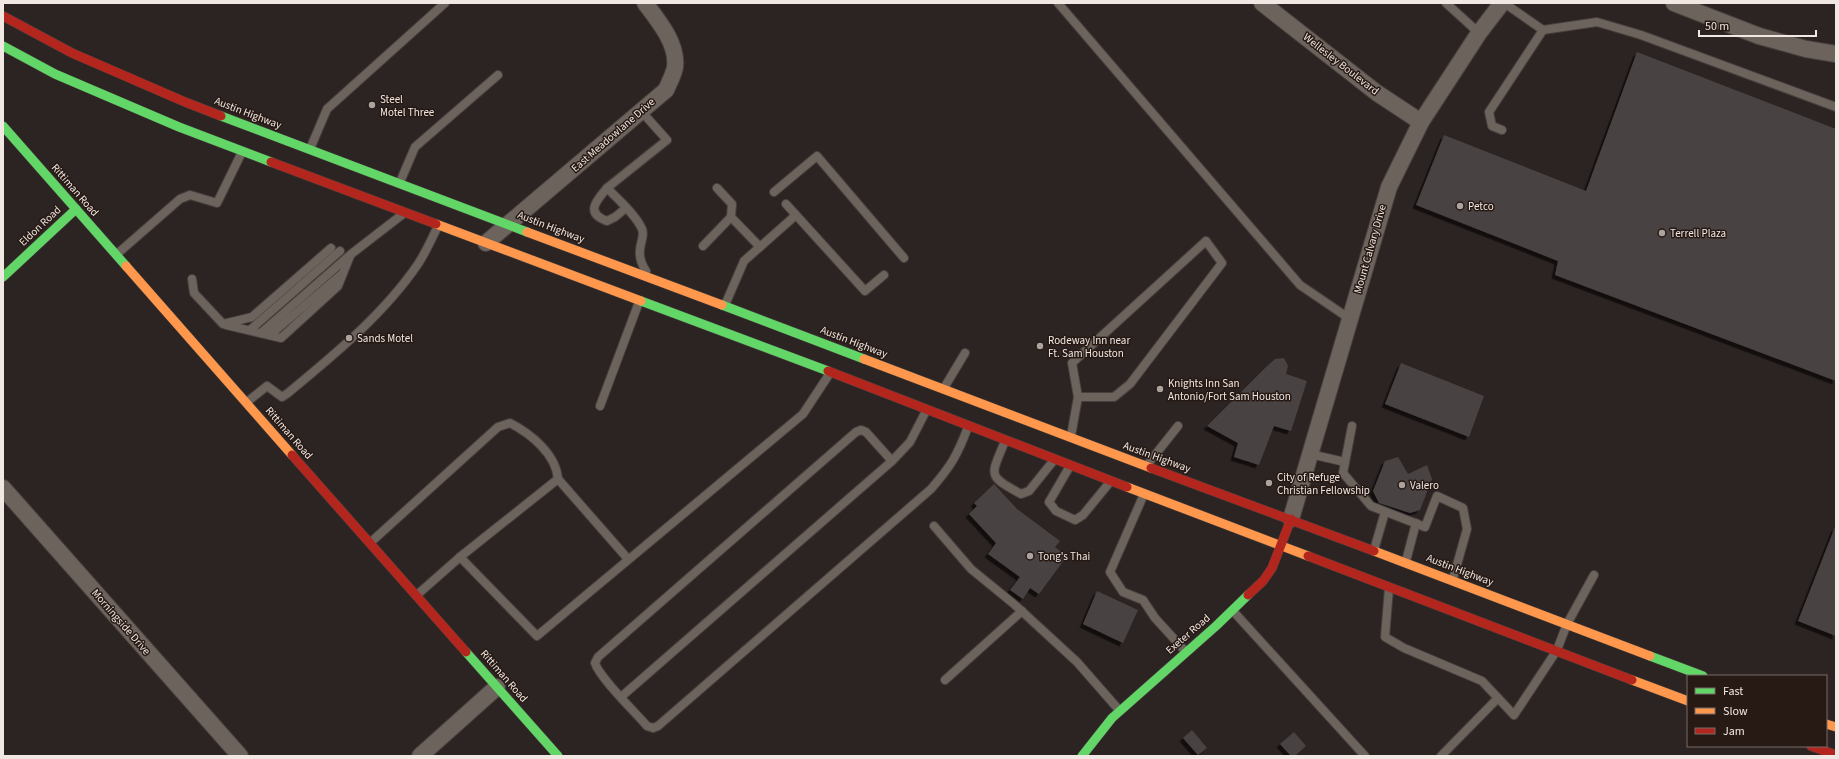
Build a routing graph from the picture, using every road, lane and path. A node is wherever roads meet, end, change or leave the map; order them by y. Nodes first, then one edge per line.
1 (445, 3) edge
2 (645, 3) edge
3 (1058, 3) edge
4 (1262, 3) edge
5 (1446, 3) edge
6 (1503, 3) edge
7 (1674, 3) edge
8 (3, 16) edge
9 (1543, 30) junction
10 (1479, 33) junction
11 (3, 46) edge
12 (1836, 54) edge
13 (498, 76) dead end
14 (1836, 107) edge
15 (641, 110) junction
16 (1422, 122) junction
17 (3, 126) edge
18 (1502, 130) dead end
19 (310, 150) junction
20 (242, 151) junction
21 (400, 183) junction
22 (607, 188) junction
23 (717, 188) dead end
24 (774, 192) dead end
25 (786, 204) dead end
26 (626, 208) junction
27 (76, 209) junction
28 (406, 212) junction
29 (796, 215) junction
30 (731, 217) junction
31 (508, 224) junction
32 (439, 225) junction
33 (486, 243) junction
34 (703, 246) dead end
35 (760, 247) junction
36 (331, 248) dead end
37 (340, 251) dead end
38 (116, 255) junction
39 (350, 255) junction
40 (904, 258) dead end
41 (884, 275) dead end
42 (3, 277) edge
43 (650, 278) junction
44 (192, 279) dead end
45 (640, 301) junction
46 (724, 306) junction
47 (1350, 318) junction
48 (223, 324) junction
49 (250, 330) junction
50 (261, 333) junction
51 (965, 353) dead end
52 (830, 372) junction
53 (943, 389) junction
54 (1078, 397) junction
55 (246, 402) junction
56 (600, 406) dead end
57 (926, 410) junction
58 (968, 426) junction
59 (1178, 426) dead end
60 (1352, 426) dead end
61 (1071, 437) junction
62 (1005, 440) junction
63 (1310, 454) junction
64 (1055, 459) junction
65 (892, 460) junction
66 (1345, 462) junction
67 (1070, 465) junction
68 (1146, 466) junction
69 (558, 479) junction
70 (1111, 480) junction
71 (3, 488) edge
72 (1144, 493) junction
73 (1385, 512) junction
74 (1291, 519) junction
75 (1416, 524) junction
76 (934, 526) dead end
77 (370, 543) junction
78 (1282, 546) junction
79 (1373, 550) junction
80 (460, 557) junction
81 (628, 559) junction
82 (1406, 562) junction
83 (1594, 575) dead end
84 (1453, 580) junction
85 (1389, 586) junction
86 (416, 595) junction
87 (1022, 610) junction
88 (1233, 610) junction
89 (1567, 624) junction
90 (1557, 650) junction
91 (1186, 652) junction
92 (1700, 675) edge
93 (945, 680) dead end
94 (497, 687) junction
95 (621, 697) junction
96 (1498, 698) junction
97 (1687, 701) edge
98 (1120, 711) junction
99 (1814, 747) edge
100 (1836, 755) edge
101 (240, 756) edge
102 (420, 756) edge
103 (558, 756) edge
104 (1082, 756) edge
105 (1365, 756) edge
106 (1441, 756) edge

1 - 19 lane
2 - 15 street, East Meadowlane Drive
3 - 47 lane
4 - 16 street, Wellesley Boulevard
5 - 10 lane
6 - 9 lane
6 - 10 street, Mount Calvary Drive
7 - 12 street
8 - 19 main road, Austin Highway
9 - 14 lane
9 - 18 lane
10 - 16 street, Mount Calvary Drive
11 - 20 main road
13 - 21 lane
15 - 22 lane
15 - 31 street, East Meadowlane Drive
16 - 47 street, Mount Calvary Drive
17 - 27 main road, Rittiman Road
19 - 21 main road, Austin Highway
20 - 28 main road
20 - 38 lane
21 - 31 main road, Austin Highway
22 - 26 lane
22 - 26 lane
23 - 30 lane
24 - 40 lane
25 - 29 lane
26 - 43 lane
27 - 38 main road, Rittiman Road
27 - 42 main road, Eldon Road
28 - 32 main road
28 - 39 lane
29 - 35 lane
29 - 41 lane
30 - 34 lane
30 - 35 lane
31 - 33 street, East Meadowlane Drive
31 - 43 main road, Austin Highway
32 - 33 main road
32 - 55 lane
33 - 45 main road
35 - 46 lane
36 - 48 lane
37 - 49 lane
38 - 55 main road, Rittiman Road
39 - 50 lane
39 - 50 lane
43 - 46 main road, Austin Highway
44 - 48 lane
45 - 52 main road
45 - 56 lane
46 - 53 main road, Austin Highway
47 - 63 street, Mount Calvary Drive
48 - 49 lane
49 - 50 lane
51 - 53 lane
52 - 57 main road
52 - 81 lane
53 - 61 main road, Austin Highway
54 - 54 lane
54 - 61 lane
55 - 77 main road, Rittiman Road
57 - 58 main road
57 - 65 lane
58 - 62 main road
58 - 95 lane
59 - 68 lane
60 - 66 lane
61 - 68 main road, Austin Highway
62 - 64 main road
62 - 64 lane
63 - 66 lane
63 - 74 street, Mount Calvary Drive
64 - 67 main road
65 - 95 lane
65 - 95 lane
66 - 73 lane
67 - 70 main road
67 - 70 lane
68 - 74 main road, Austin Highway
69 - 77 lane
69 - 80 lane
69 - 81 lane
70 - 72 main road
71 - 101 street, Morningside Drive
72 - 78 main road
72 - 91 lane
73 - 75 lane
73 - 79 lane
74 - 78 main road, Exeter Road
74 - 79 main road, Austin Highway
75 - 82 lane
75 - 84 lane
76 - 87 lane
77 - 86 main road, Rittiman Road
78 - 85 main road
78 - 88 main road, Exeter Road
79 - 82 main road, Austin Highway
80 - 81 lane
80 - 86 lane
82 - 84 main road, Austin Highway
83 - 89 lane
84 - 89 main road, Austin Highway
85 - 90 main road
85 - 96 lane
86 - 94 main road, Rittiman Road
87 - 93 lane
87 - 98 lane
88 - 91 main road, Exeter Road
88 - 105 lane
89 - 90 lane
89 - 92 main road, Austin Highway
90 - 96 lane
90 - 97 main road
91 - 98 main road, Exeter Road
94 - 102 street
94 - 103 main road, Rittiman Road
96 - 106 lane
98 - 104 main road, Exeter Road
99 - 100 main road

